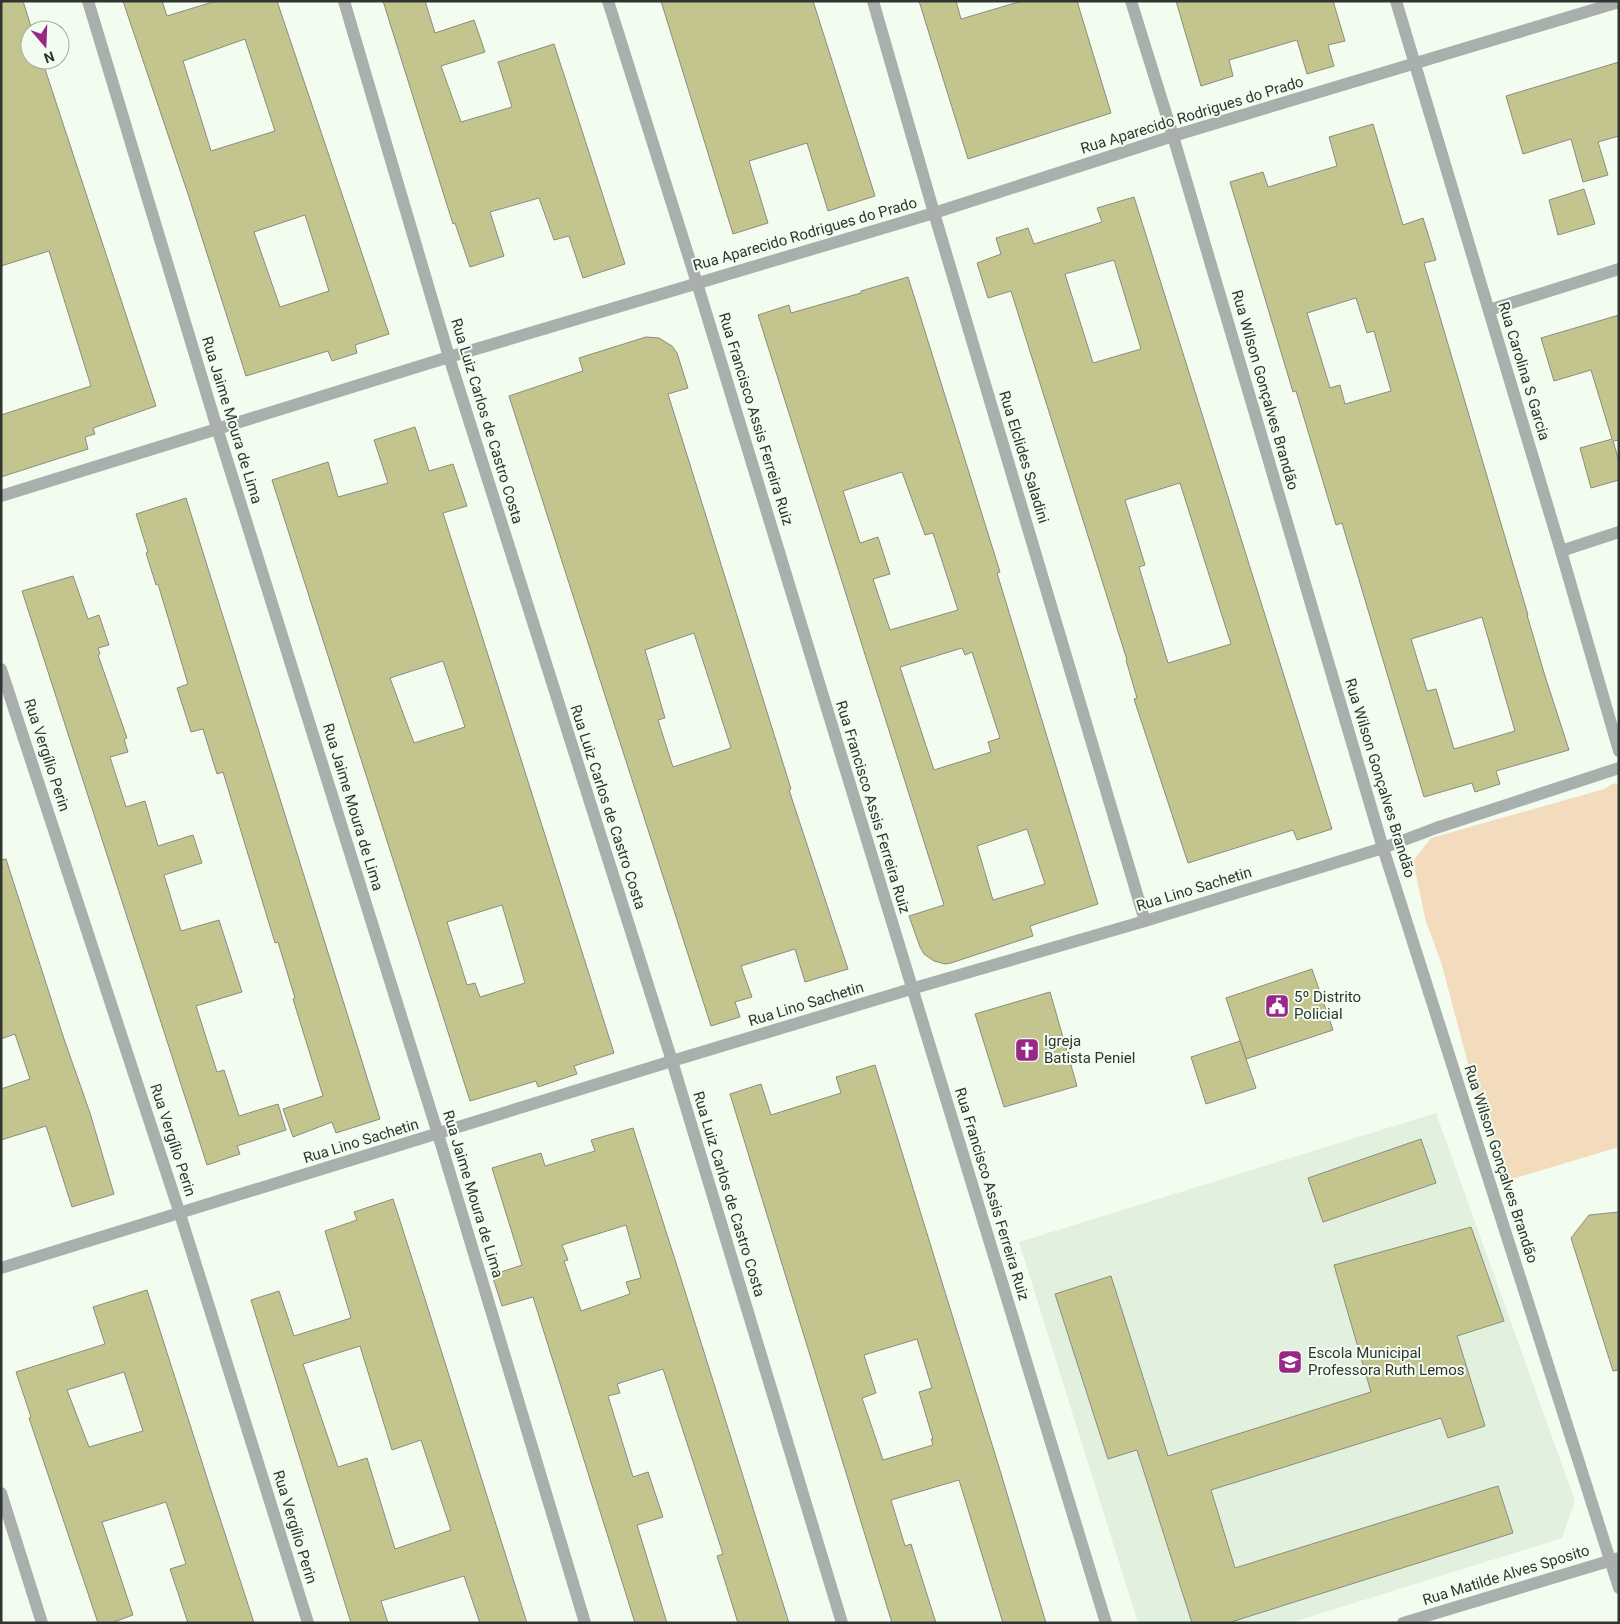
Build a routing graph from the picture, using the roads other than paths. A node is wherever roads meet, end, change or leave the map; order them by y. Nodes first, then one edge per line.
1 (88, 1) edge
2 (344, 1) edge
3 (608, 1) edge
4 (873, 1) edge
5 (1131, 1) edge
6 (1396, 1) edge
7 (1619, 2) edge
8 (1415, 64) junction
9 (1173, 136) junction
10 (934, 212) junction
11 (1619, 269) edge
12 (697, 282) junction
13 (1489, 310) junction
14 (449, 357) junction
15 (217, 428) junction
16 (1, 496) edge
17 (1619, 532) edge
18 (1561, 551) junction
19 (1, 670) edge
20 (1619, 751) edge
21 (1619, 768) edge
22 (1383, 848) junction
23 (1145, 921) junction
24 (912, 989) junction
25 (672, 1061) junction
26 (438, 1134) junction
27 (180, 1214) junction
28 (1, 1268) edge
29 (1, 1493) edge
30 (1614, 1559) edge
31 (1619, 1588) edge
32 (42, 1623) edge
33 (308, 1623) edge
34 (585, 1623) edge
35 (842, 1623) edge
36 (1106, 1623) edge
37 (1403, 1623) edge

1 - 15 street, Rua Jaime Moura de Lima
2 - 14 street, Rua Luiz Carlos de Castro Costa
3 - 12 street, Rua Francisco Assis Ferreira Ruiz
4 - 10 street, Rua Elclides Saladini
5 - 9 street, Rua Wilson Gonçalves Brandão
6 - 8 street, Rua Carolina S Garcia
7 - 8 street, Rua Aparecido Rodrigues do Prado
8 - 9 street, Rua Aparecido Rodrigues do Prado
8 - 13 street, Rua Carolina S Garcia
9 - 10 street, Rua Aparecido Rodrigues do Prado
9 - 22 street, Rua Wilson Gonçalves Brandão
10 - 12 street, Rua Aparecido Rodrigues do Prado
10 - 23 street, Rua Elclides Saladini
11 - 13 street
12 - 14 street, Rua Aparecido Rodrigues do Prado
12 - 24 street, Rua Francisco Assis Ferreira Ruiz
13 - 18 street, Rua Carolina S Garcia
14 - 15 street, Rua Aparecido Rodrigues do Prado
14 - 25 street, Rua Luiz Carlos de Castro Costa
15 - 16 street, Rua Aparecido Rodrigues do Prado
15 - 26 street, Rua Jaime Moura de Lima
17 - 18 street
18 - 20 street, Rua Carolina S Garcia
19 - 27 street, Rua Vergílio Perin
21 - 22 street, Rua Lino Sachetin
22 - 23 street, Rua Lino Sachetin
22 - 30 street, Rua Wilson Gonçalves Brandão
23 - 24 street, Rua Lino Sachetin
24 - 25 street, Rua Lino Sachetin
24 - 36 street, Rua Francisco Assis Ferreira Ruiz
25 - 26 street, Rua Lino Sachetin
25 - 35 street, Rua Luiz Carlos de Castro Costa
26 - 27 street, Rua Lino Sachetin
26 - 34 street, Rua Jaime Moura de Lima
27 - 28 street, Rua Lino Sachetin
27 - 33 street, Rua Vergílio Perin
29 - 32 street
30 - 31 street, Rua Wilson Gonçalves Brandão
30 - 37 street, Rua Matilde Alves Sposito

